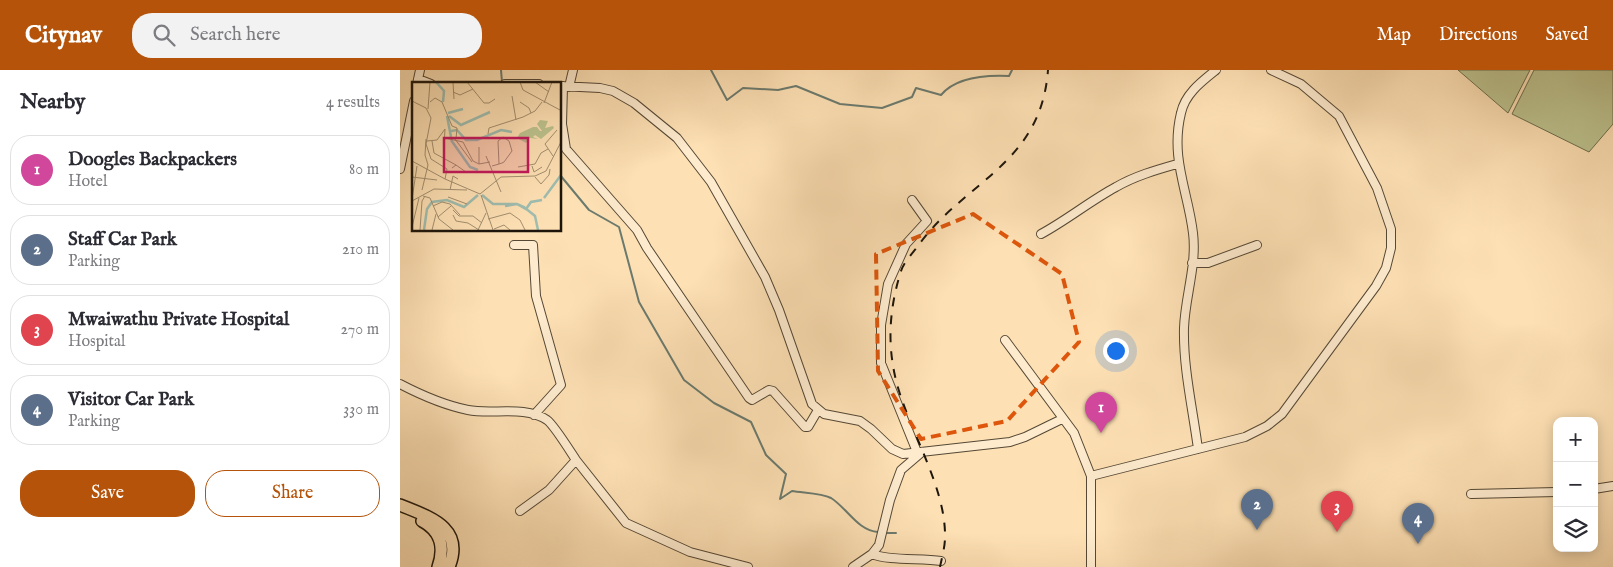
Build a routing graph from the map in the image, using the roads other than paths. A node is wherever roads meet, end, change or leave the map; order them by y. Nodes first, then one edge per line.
1 (420, 70) edge
2 (572, 70) edge
3 (1216, 70) edge
4 (1271, 70) edge
5 (418, 81) edge
6 (564, 86) edge
7 (412, 111) edge
8 (1177, 164) junction
9 (400, 169) edge
10 (912, 200) dead end
11 (1041, 234) dead end
12 (514, 245) dead end
13 (1257, 245) dead end
14 (1192, 263) junction
15 (1005, 340) dead end
16 (400, 384) edge
17 (818, 410) junction
18 (534, 415) junction
19 (1062, 419) junction
20 (1198, 449) junction
21 (919, 452) junction
22 (576, 460) junction
23 (1091, 476) junction
24 (1613, 486) edge
25 (1598, 488) edge
26 (1553, 492) edge
27 (1470, 494) dead end
28 (400, 505) edge
29 (400, 511) edge
30 (520, 511) dead end
31 (872, 554) junction
32 (941, 561) dead end
33 (438, 567) edge
34 (449, 567) edge
35 (748, 567) edge
36 (853, 567) edge
37 (1091, 567) edge

1 - 5 street
2 - 6 street
3 - 8 street
4 - 20 street
6 - 17 street
6 - 17 street
7 - 9 street
8 - 11 street
8 - 14 street
10 - 21 street
12 - 18 street
13 - 14 street
14 - 20 street
15 - 19 street
16 - 18 street
17 - 21 street
18 - 22 street
19 - 21 street
19 - 23 street
20 - 23 street
21 - 31 street
22 - 30 street
22 - 35 street
23 - 37 street
24 - 25 street
26 - 27 street
28 - 34 highway
29 - 33 highway
31 - 32 street
31 - 36 street

